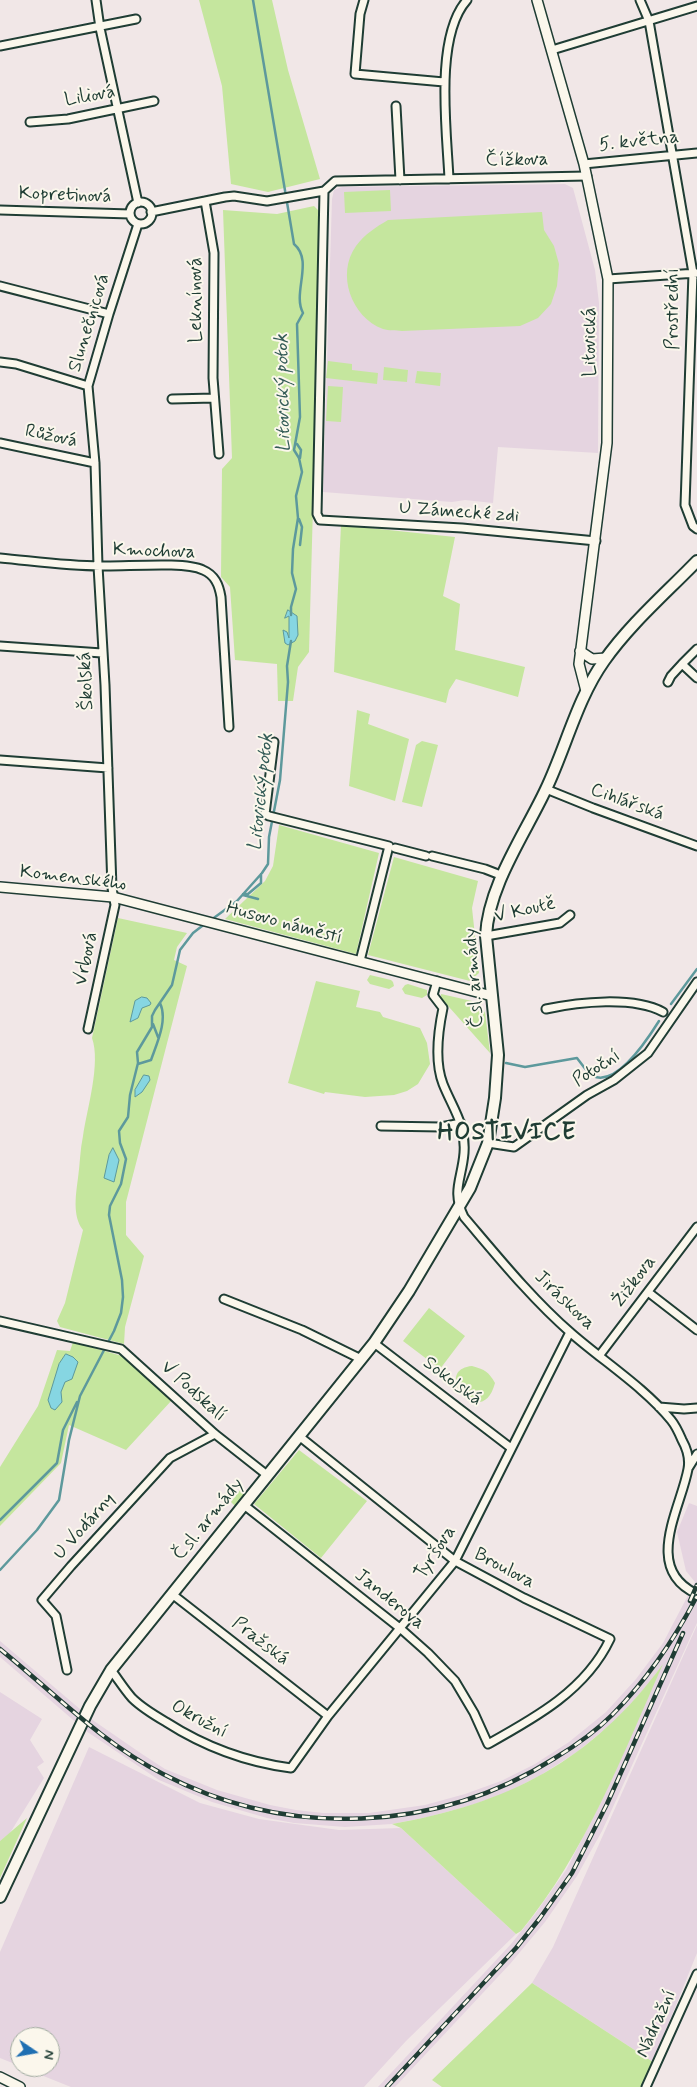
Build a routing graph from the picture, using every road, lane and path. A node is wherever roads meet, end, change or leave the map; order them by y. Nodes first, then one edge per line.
1 (96, 0) edge
2 (364, 0) edge
3 (467, 0) edge
4 (537, 0) edge
5 (640, 0) edge
6 (697, 6) edge
7 (136, 19) dead end
8 (649, 21) junction
9 (100, 28) junction
10 (0, 46) edge
11 (552, 50) junction
12 (444, 82) junction
13 (154, 101) dead end
14 (396, 106) dead end
15 (118, 109) junction
16 (30, 122) dead end
17 (697, 153) edge
18 (672, 155) junction
19 (584, 164) junction
20 (587, 176) junction
21 (449, 179) junction
22 (400, 180) junction
23 (324, 191) junction
24 (205, 201) junction
25 (138, 203) junction
26 (0, 210) edge
27 (152, 212) junction
28 (130, 214) junction
29 (138, 224) junction
30 (695, 273) edge
31 (608, 279) junction
32 (0, 286) edge
33 (109, 314) junction
34 (0, 362) edge
35 (88, 386) junction
36 (214, 398) junction
37 (172, 399) dead end
38 (0, 443) edge
39 (219, 454) dead end
40 (95, 463) junction
41 (697, 529) edge
42 (596, 541) junction
43 (0, 558) edge
44 (697, 560) edge
45 (98, 566) junction
46 (0, 646) edge
47 (697, 649) edge
48 (580, 651) junction
49 (102, 653) junction
50 (606, 658) junction
51 (682, 664) junction
52 (697, 678) edge
53 (668, 682) dead end
54 (586, 691) junction
55 (229, 727) dead end
56 (274, 742) dead end
57 (0, 760) edge
58 (108, 768) junction
59 (546, 789) junction
60 (697, 846) edge
61 (395, 848) dead end
62 (503, 876) junction
63 (0, 887) edge
64 (113, 896) junction
65 (570, 916) dead end
66 (200, 919) joint
67 (486, 936) junction
68 (360, 961) junction
69 (436, 981) junction
70 (697, 982) edge
71 (492, 996) junction
72 (546, 1009) dead end
73 (663, 1012) dead end
74 (88, 1029) dead end
75 (461, 1123) junction
76 (381, 1126) dead end
77 (488, 1144) junction
78 (459, 1207) junction
79 (697, 1227) edge
80 (694, 1237) edge
81 (648, 1292) junction
82 (224, 1299) dead end
83 (0, 1321) edge
84 (697, 1330) edge
85 (570, 1332) junction
86 (374, 1343) junction
87 (599, 1356) junction
88 (360, 1359) junction
89 (659, 1407) junction
90 (697, 1408) edge
91 (215, 1434) junction
92 (299, 1436) junction
93 (512, 1448) junction
94 (697, 1454) edge
95 (689, 1468) junction
96 (267, 1476) junction
97 (244, 1504) junction
98 (455, 1561) junction
99 (172, 1594) junction
100 (697, 1594) edge
101 (401, 1629) junction
102 (67, 1670) dead end
103 (111, 1670) junction
104 (328, 1716) junction
105 (488, 1744) joint
106 (291, 1768) joint
107 (0, 1897) edge
108 (697, 1974) edge
109 (0, 2077) edge
110 (20, 2087) edge
111 (646, 2087) edge

1 - 9 street
2 - 12 street
3 - 12 street
4 - 11 street, Litovická
5 - 8 street, Prostřední
6 - 8 street
7 - 9 street
8 - 11 street
8 - 18 street, Prostřední
9 - 10 street
9 - 15 street
11 - 19 street, Litovická
12 - 21 street
13 - 15 street, Liliová
14 - 22 street
15 - 16 street, Liliová
15 - 25 street
17 - 18 street, 5. května
18 - 19 street, 5. května
18 - 30 street, Prostřední
19 - 20 street, Litovická
20 - 21 street, Čížkova
20 - 31 street, Litovická
21 - 22 street, Čížkova
22 - 23 street, Čížkova
23 - 24 street
23 - 42 street, U Zámecké zdi
24 - 27 street
24 - 36 street, Leknínová
25 - 27 street
25 - 28 street
26 - 28 street, Kopretinová
27 - 29 street
28 - 29 street
29 - 33 street, Slunečnicová
30 - 31 street
30 - 41 street, Prostřední
31 - 42 street, Litovická
32 - 33 street
33 - 35 street, Slunečnicová
34 - 35 street
35 - 40 street, Slunečnicová
36 - 37 street
36 - 39 street, Leknínová
38 - 40 street, Růžová
40 - 45 street, Školská
42 - 48 street, Litovická
43 - 45 street, Kmochova
44 - 50 main road, Čsl. armády
45 - 49 street, Školská
45 - 55 street, Kmochova
46 - 49 street
47 - 51 street
48 - 50 street
48 - 54 street, Litovická
49 - 58 street, Školská
50 - 54 main road, Čsl. armády
51 - 52 street
51 - 53 street
54 - 59 main road, Čsl. armády
56 - 68 street, Husovo náměstí
57 - 58 street
58 - 64 street, Školská
59 - 60 street, Cihlářská
59 - 62 main road, Čsl. armády
61 - 62 street
62 - 67 main road, Čsl. armády
63 - 64 street, Komenského
64 - 66 street, Komenského
64 - 74 street, Vrbová
65 - 67 street, V Koutě
66 - 68 street, Husovo náměstí
67 - 71 main road, Čsl. armády
68 - 69 street, Husovo náměstí
69 - 71 street, Husovo náměstí
69 - 75 street
70 - 77 street, Potoční
71 - 77 main road, Čsl. armády
72 - 73 street
75 - 76 street
75 - 78 street
77 - 78 main road, Čsl. armády
78 - 85 street, Jiráskova
78 - 86 main road, Čsl. armády
79 - 80 street, Žižkova
80 - 81 street, Žižkova
81 - 84 street
81 - 87 street, Žižkova
82 - 88 street
83 - 91 street, V Podskalí
85 - 87 street, Jiráskova
85 - 93 street, Tyršova
86 - 88 main road, Čsl. armády
86 - 93 street, Sokolská
87 - 89 street, Jiráskova
88 - 92 main road, Čsl. armády
89 - 90 street
89 - 95 street, Jiráskova
91 - 96 street, V Podskalí
91 - 102 street, U Vodárny
92 - 96 main road, Čsl. armády
92 - 98 street, Broulova
93 - 98 street, Tyršova
94 - 95 street
95 - 100 street, Jiráskova
96 - 97 main road, Čsl. armády
97 - 99 main road, Čsl. armády
97 - 101 street, Janderova
98 - 101 street, Tyršova
98 - 105 street, Broulova
99 - 103 main road, Čsl. armády
99 - 104 street, Pražská
101 - 104 street, Tyršova
101 - 105 street, Janderova
103 - 106 street, Okružní
103 - 107 main road, Čsl. armády
104 - 106 street, Tyršova
108 - 111 street, Nádražní
109 - 110 street

